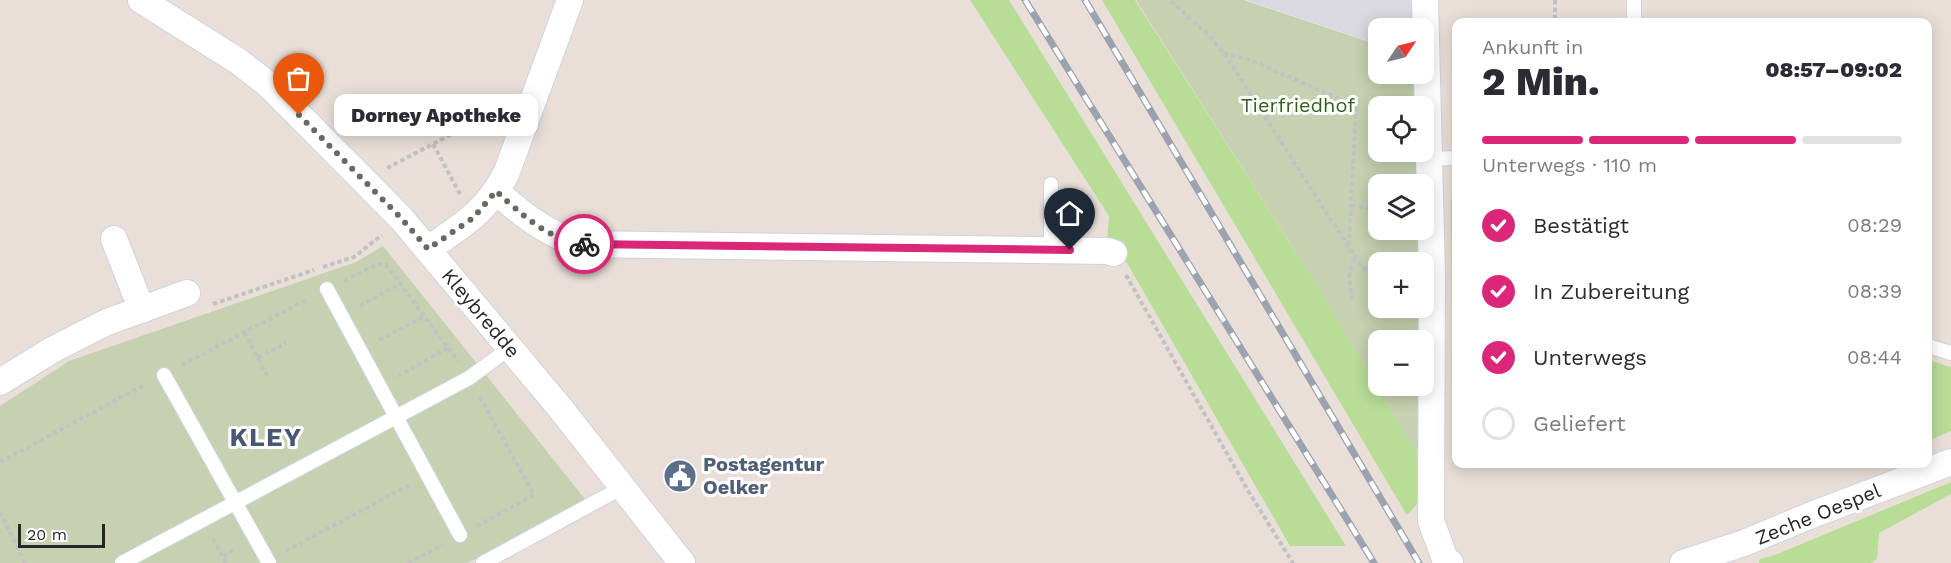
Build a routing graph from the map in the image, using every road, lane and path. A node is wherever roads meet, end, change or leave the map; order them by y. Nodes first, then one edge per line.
1 (141, 0) edge
2 (570, 0) edge
3 (1425, 0) edge
4 (1555, 0) edge
5 (1634, 0) edge
6 (1171, 1) edge
7 (1555, 18) edge
8 (1634, 18) edge
9 (1224, 53) junction
10 (1427, 96) edge
11 (525, 121) junction
12 (433, 144) junction
13 (1452, 158) edge
14 (1434, 159) edge
15 (1428, 162) edge
16 (363, 181) junction
17 (1051, 184) dead end
18 (496, 191) junction
19 (1351, 206) junction
20 (1368, 207) edge
21 (401, 218) junction
22 (473, 218) junction
23 (114, 238) dead end
24 (428, 249) junction
25 (1349, 249) junction
26 (1051, 250) junction
27 (1114, 253) joint
28 (1354, 256) junction
29 (1368, 271) edge
30 (401, 283) junction
31 (327, 289) joint
32 (187, 293) joint
33 (1352, 300) dead end
34 (142, 310) junction
35 (425, 316) junction
36 (341, 317) junction
37 (244, 332) dead end
38 (286, 343) dead end
39 (1932, 347) edge
40 (448, 348) junction
41 (510, 348) junction
42 (360, 351) junction
43 (1951, 353) edge
44 (258, 358) junction
45 (164, 375) dead end
46 (469, 378) junction
47 (269, 379) dead end
48 (0, 382) edge
49 (379, 386) junction
50 (395, 417) junction
51 (1951, 462) edge
52 (428, 475) junction
53 (623, 487) junction
54 (534, 495) dead end
55 (236, 502) junction
56 (0, 512) edge
57 (203, 520) junction
58 (460, 536) dead end
59 (268, 562) edge
60 (25, 563) edge
61 (122, 563) edge
62 (226, 563) edge
63 (483, 563) edge
64 (682, 563) edge
65 (1293, 563) edge
66 (1450, 563) edge
67 (1683, 563) edge

1 - 16 street, Kleybredde
2 - 11 street
3 - 10 street
4 - 7 path
5 - 8 lane
6 - 9 path
9 - 19 path
9 - 25 path
11 - 12 path
11 - 18 street
12 - 16 path
12 - 22 path
13 - 14 lane
15 - 66 street
16 - 21 street, Kleybredde
17 - 26 lane
18 - 22 street
18 - 26 street
19 - 20 path
19 - 25 path
21 - 24 street, Kleybredde
21 - 32 path
22 - 24 street
23 - 34 street
24 - 41 street, Kleybredde
25 - 28 path
26 - 27 street
27 - 65 path
28 - 29 path
28 - 33 path
30 - 31 path
30 - 35 path
30 - 36 path
31 - 36 lane
32 - 34 street
34 - 48 street
35 - 40 path
35 - 42 path
36 - 42 lane
37 - 44 path
38 - 44 path
39 - 43 lane
40 - 46 path
40 - 49 path
41 - 46 lane
41 - 53 street, Kleybredde
42 - 49 lane
44 - 47 path
45 - 55 lane
46 - 50 lane
46 - 54 path
49 - 50 lane
50 - 52 lane
50 - 55 lane
51 - 67 street, Zeche Oespel
52 - 58 lane
52 - 59 path
53 - 63 lane
53 - 64 street, Kleybredde
55 - 57 lane
55 - 59 lane
56 - 60 path
57 - 61 lane
57 - 62 path

